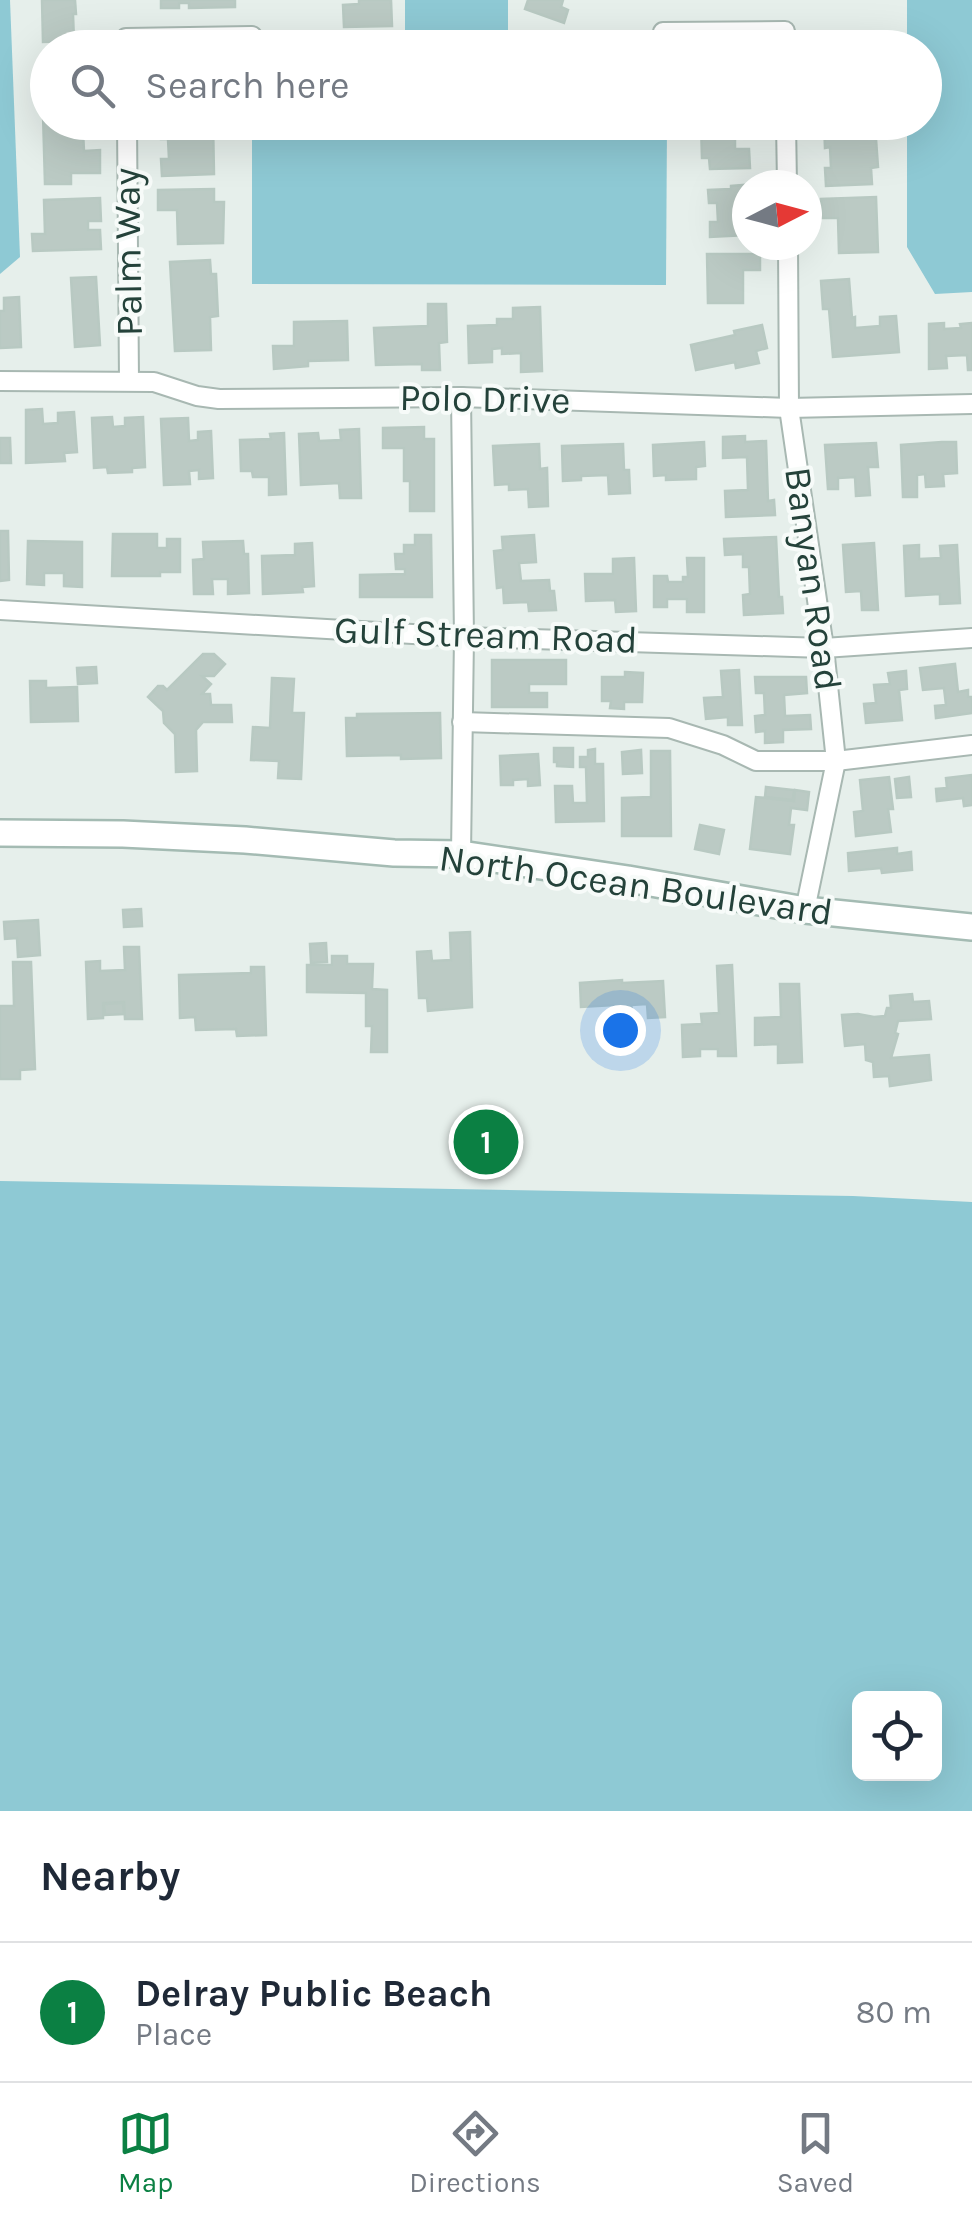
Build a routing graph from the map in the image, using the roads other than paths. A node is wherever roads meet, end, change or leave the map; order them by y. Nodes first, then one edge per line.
1 (127, 140) edge
2 (786, 140) edge
3 (787, 170) edge
4 (788, 260) edge
5 (0, 381) edge
6 (129, 381) junction
7 (461, 396) junction
8 (972, 404) edge
9 (790, 408) junction
10 (0, 610) edge
11 (464, 637) junction
12 (972, 638) edge
13 (824, 648) junction
14 (462, 722) junction
15 (972, 745) edge
16 (836, 761) junction
17 (0, 833) edge
18 (461, 854) junction
19 (805, 910) junction
20 (972, 927) edge

1 - 6 street, Palm Way
2 - 3 street
4 - 9 street, Banyan Road
5 - 6 street, Polo Drive
6 - 7 street, Polo Drive
7 - 9 street, Polo Drive
7 - 11 street
8 - 9 street, Polo Drive
9 - 13 street, Banyan Road
10 - 11 street, Gulf Stream Road
11 - 13 street, Gulf Stream Road
11 - 14 street
12 - 13 street, Gulf Stream Road
13 - 16 street, Banyan Road
14 - 16 street
14 - 18 street
15 - 16 street
16 - 19 street, Banyan Road
17 - 18 main road, North Ocean Boulevard
18 - 19 main road, North Ocean Boulevard
19 - 20 main road, North Ocean Boulevard

